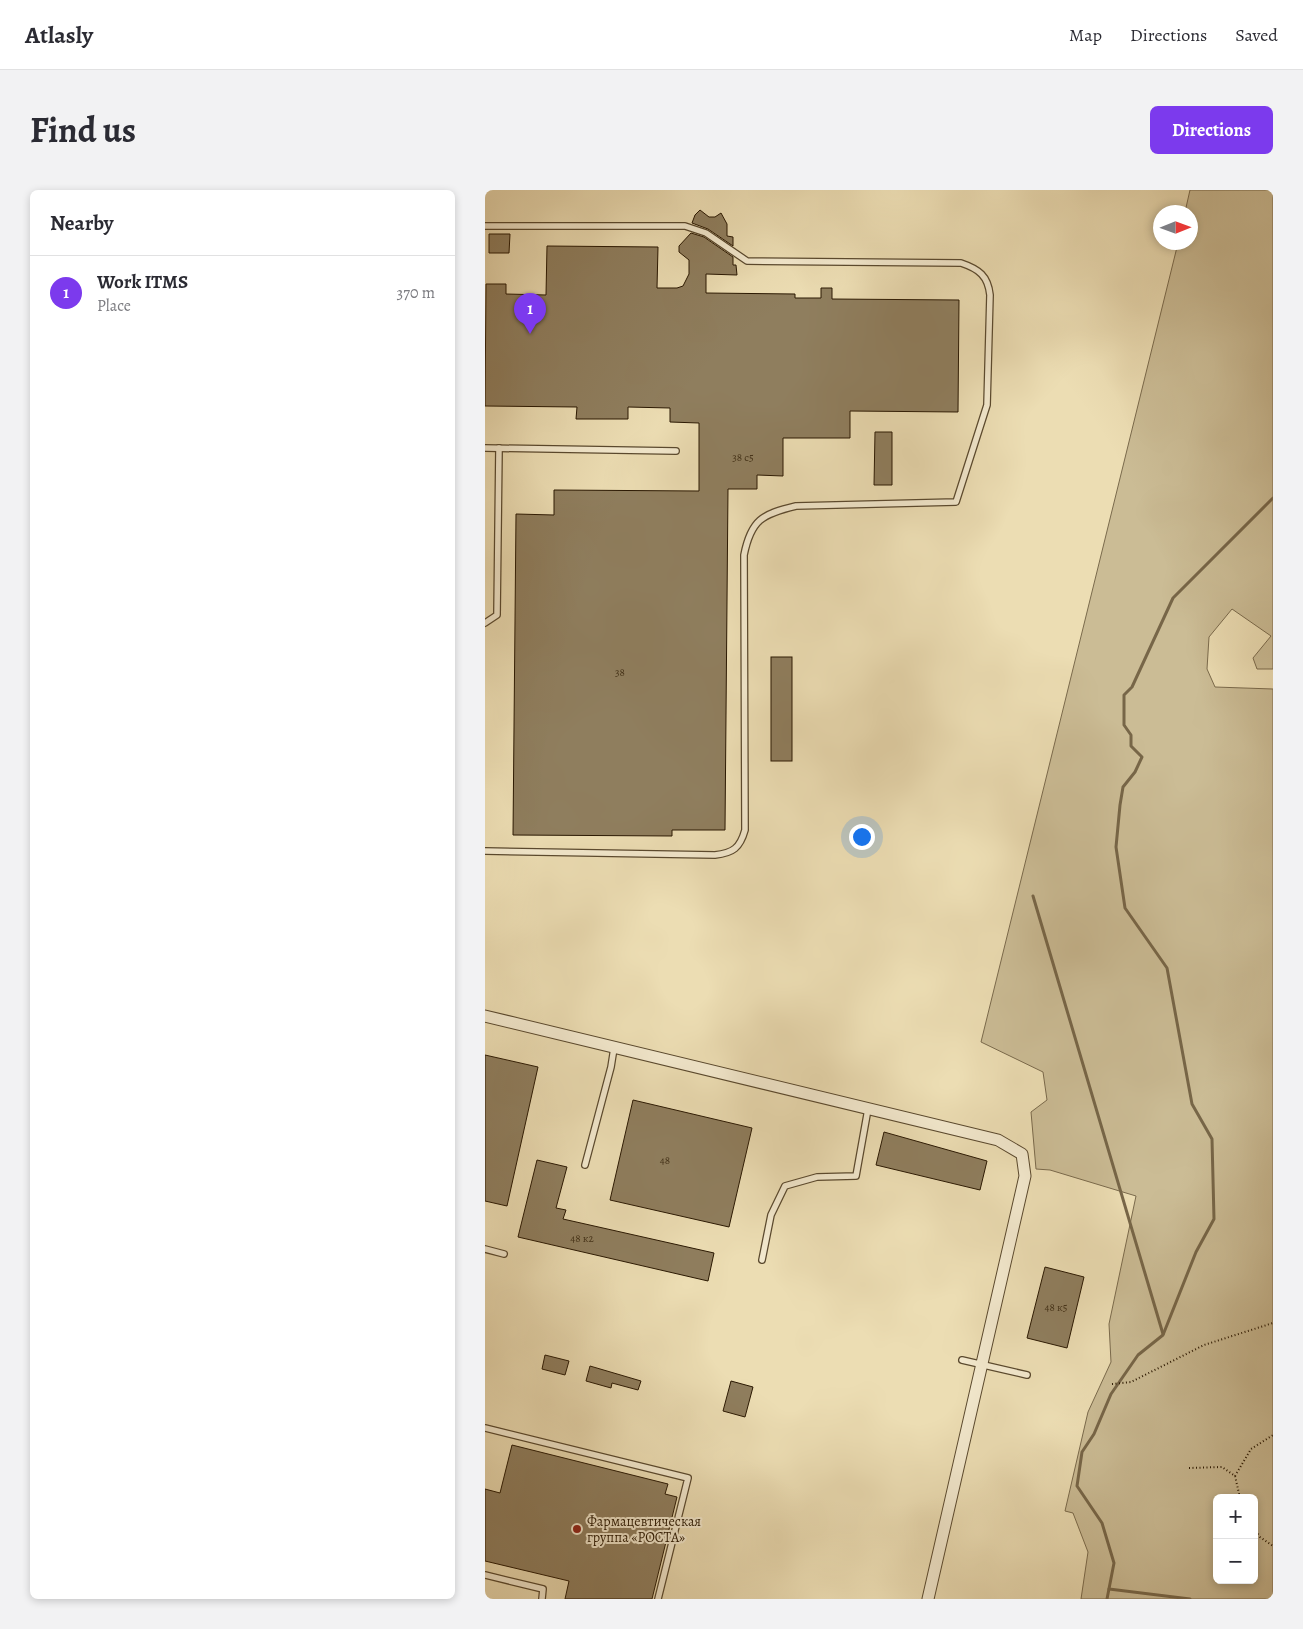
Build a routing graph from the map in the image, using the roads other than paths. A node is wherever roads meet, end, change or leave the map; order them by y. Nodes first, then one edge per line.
1 (485, 226) edge
2 (485, 448) edge
3 (499, 448) junction
4 (676, 451) dead end
5 (485, 623) edge
6 (485, 851) edge
7 (485, 1016) edge
8 (614, 1048) junction
9 (868, 1109) junction
10 (585, 1165) dead end
11 (485, 1249) edge
12 (504, 1254) dead end
13 (762, 1260) dead end
14 (962, 1360) dead end
15 (982, 1365) junction
16 (1027, 1375) dead end
17 (485, 1428) edge
18 (485, 1575) edge
19 (542, 1599) edge
20 (658, 1599) edge
21 (928, 1599) edge

1 - 6 lane
2 - 3 lane
3 - 4 lane
3 - 5 lane
7 - 8 street
8 - 9 street
8 - 10 lane
9 - 13 lane
9 - 15 street
11 - 12 lane
14 - 15 lane
15 - 16 lane
15 - 21 street
17 - 20 lane
18 - 19 lane

